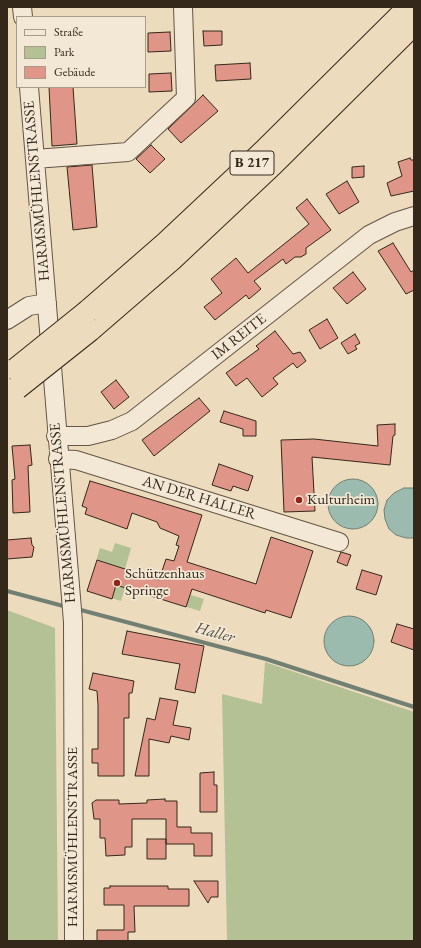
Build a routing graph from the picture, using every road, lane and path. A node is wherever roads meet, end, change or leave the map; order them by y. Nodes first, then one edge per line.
1 (183, 7) edge
2 (409, 7) edge
3 (414, 24) edge
4 (29, 88) edge
5 (35, 159) junction
6 (414, 216) edge
7 (47, 303) junction
8 (7, 320) edge
9 (89, 320) junction
10 (12, 382) edge
11 (56, 436) junction
12 (58, 459) junction
13 (339, 542) dead end
14 (74, 941) edge

1 - 5 street
2 - 9 highway, B 217
3 - 9 highway, B 217
4 - 5 street, HARMSMÜHLENSTRASSE
5 - 7 street, HARMSMÜHLENSTRASSE
6 - 11 street, IM REITE
7 - 8 street
7 - 11 street, HARMSMÜHLENSTRASSE
9 - 10 highway, B 217, bridge
11 - 12 street, HARMSMÜHLENSTRASSE
12 - 13 street, AN DER HALLER
12 - 14 street, HARMSMÜHLENSTRASSE

